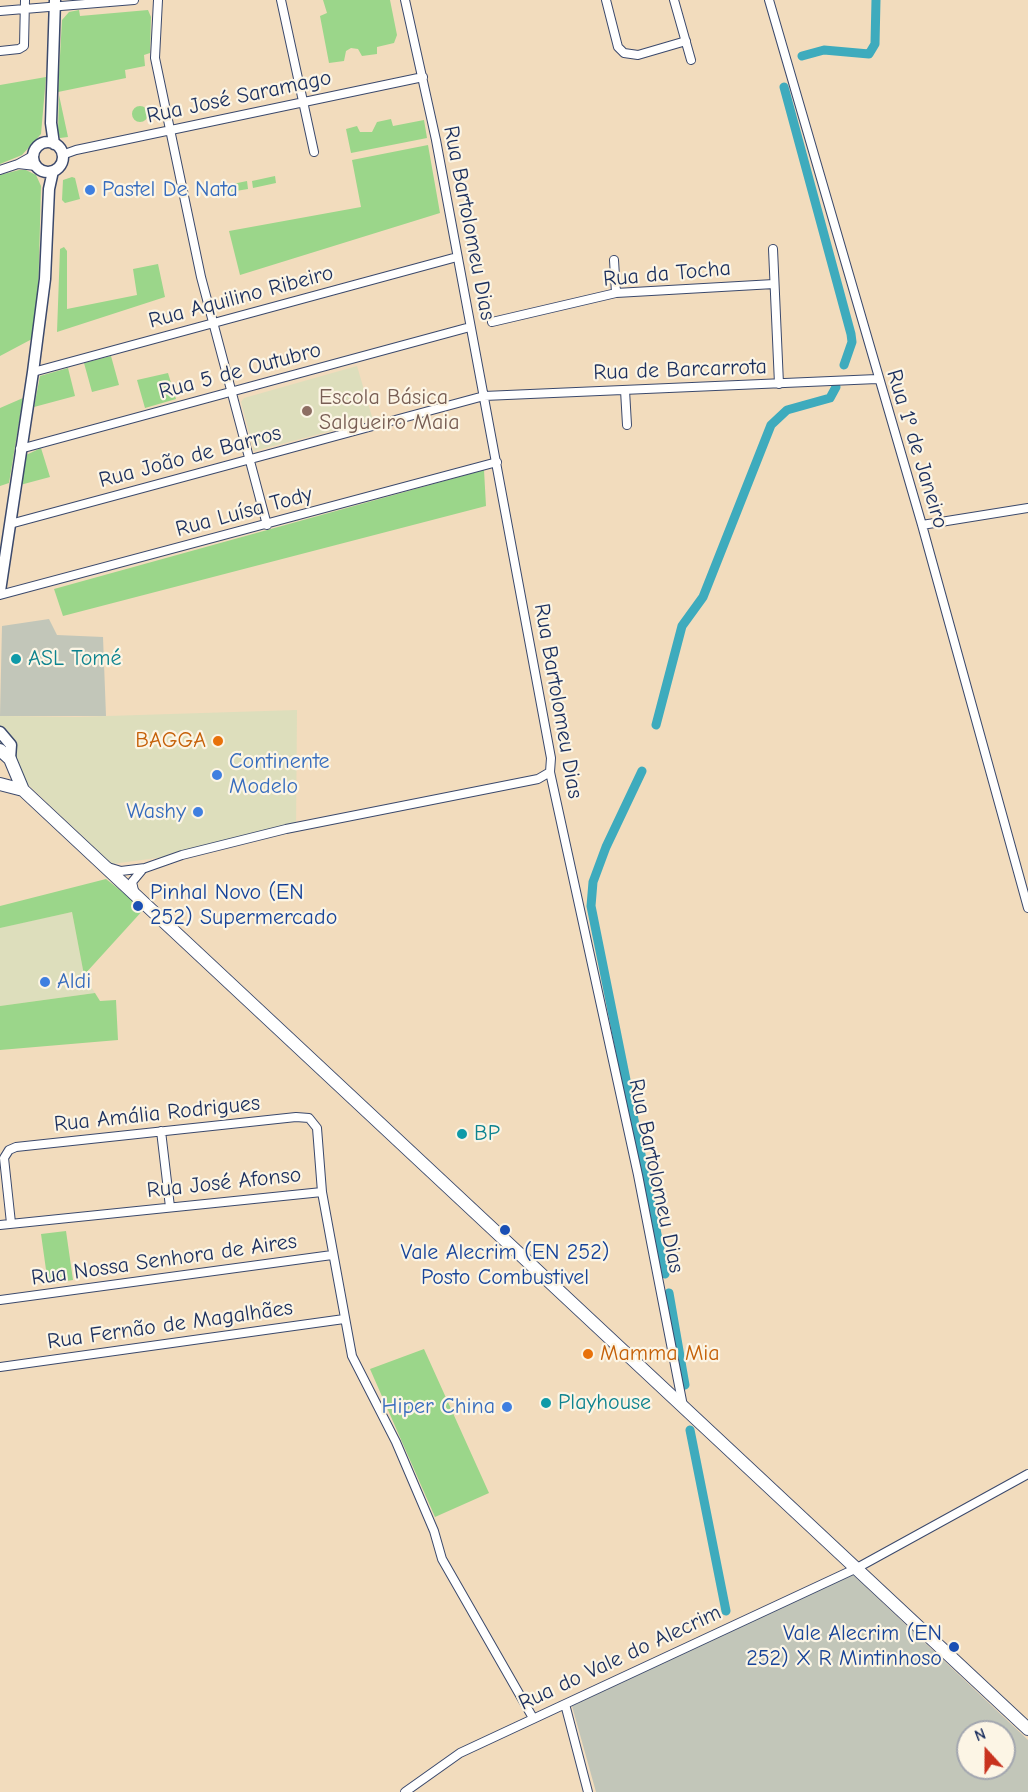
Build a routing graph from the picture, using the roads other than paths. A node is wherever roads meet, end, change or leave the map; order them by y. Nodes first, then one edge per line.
1 (25, 0) edge
2 (134, 0) edge
3 (158, 0) edge
4 (281, 0) edge
5 (405, 0) edge
6 (606, 0) edge
7 (674, 0) edge
8 (770, 0) edge
9 (55, 4) edge
10 (26, 10) junction
11 (0, 11) edge
12 (686, 41) junction
13 (0, 51) edge
14 (691, 60) dead end
15 (423, 77) junction
16 (303, 102) junction
17 (170, 130) junction
18 (48, 144) junction
19 (314, 153) dead end
20 (62, 155) junction
21 (41, 166) junction
22 (0, 170) edge
23 (773, 249) dead end
24 (457, 257) junction
25 (614, 260) dead end
26 (774, 284) junction
27 (616, 293) junction
28 (492, 322) dead end
29 (215, 323) junction
30 (470, 327) junction
31 (33, 372) junction
32 (877, 379) junction
33 (779, 384) junction
34 (625, 390) junction
35 (234, 392) junction
36 (484, 396) junction
37 (627, 424) dead end
38 (20, 450) junction
39 (251, 460) junction
40 (496, 462) junction
41 (1028, 508) edge
42 (10, 524) junction
43 (267, 525) junction
44 (921, 525) junction
45 (0, 593) edge
46 (0, 732) edge
47 (4, 755) edge
48 (550, 772) junction
49 (0, 783) edge
50 (23, 790) junction
51 (103, 865) junction
52 (145, 868) junction
53 (135, 895) junction
54 (1028, 908) edge
55 (161, 1131) junction
56 (322, 1192) junction
57 (170, 1207) junction
58 (12, 1224) junction
59 (0, 1225) edge
60 (333, 1255) junction
61 (0, 1300) edge
62 (344, 1319) junction
63 (0, 1367) edge
64 (683, 1406) junction
65 (1028, 1474) edge
66 (856, 1568) junction
67 (565, 1704) junction
68 (533, 1718) junction
69 (1028, 1729) edge
70 (405, 1792) edge
71 (588, 1792) edge

1 - 10 street
2 - 9 street
3 - 17 street
4 - 16 street
5 - 15 street, Rua Bartolomeu Dias
6 - 12 street
7 - 12 street
8 - 32 street, Rua 1º de Janeiro
9 - 10 street
9 - 18 street
10 - 11 street
10 - 13 street
12 - 14 street
15 - 16 street, Rua José Saramago
15 - 24 street, Rua Bartolomeu Dias
16 - 17 street, Rua José Saramago
16 - 19 street
17 - 20 street, Rua José Saramago
17 - 29 street
18 - 20 street
18 - 21 street
20 - 21 street
21 - 22 street
21 - 31 street
23 - 26 street
24 - 29 street, Rua Aquilino Ribeiro
24 - 30 street, Rua Bartolomeu Dias
25 - 27 street
26 - 27 street, Rua da Tocha
26 - 33 street
27 - 28 street, Rua da Tocha
29 - 31 street, Rua Aquilino Ribeiro
29 - 35 street
30 - 35 street, Rua 5 de Outubro
30 - 36 street, Rua Bartolomeu Dias
31 - 38 street
32 - 33 street, Rua de Barcarrota
32 - 44 street, Rua 1º de Janeiro
33 - 34 street, Rua de Barcarrota
34 - 36 street, Rua de Barcarrota
34 - 37 street
35 - 38 street, Rua 5 de Outubro
35 - 39 street
36 - 39 street, Rua João de Barros
36 - 40 street, Rua Bartolomeu Dias
38 - 42 street
39 - 42 street, Rua João de Barros
39 - 43 street
40 - 43 street, Rua Luísa Tody
40 - 48 street, Rua Bartolomeu Dias
41 - 44 street
42 - 45 street
43 - 45 street, Rua Luísa Tody
44 - 54 street, Rua 1º de Janeiro
46 - 47 street
47 - 49 main road
47 - 50 main road
48 - 52 street
48 - 64 street, Rua Bartolomeu Dias
49 - 50 main road
50 - 51 main road
51 - 52 street
51 - 53 main road
52 - 53 street
53 - 64 main road
55 - 56 street, Rua Amália Rodrigues
55 - 57 street
55 - 58 street, Rua Amália Rodrigues
56 - 57 street, Rua José Afonso
56 - 60 street, Rua José Afonso
57 - 58 street, Rua José Afonso
58 - 59 street, Rua José Afonso
60 - 61 street, Rua Nossa Senhora de Aires
60 - 62 street, Rua José Afonso
62 - 63 street, Rua Fernão de Magalhães
62 - 68 street, Rua José Afonso
64 - 66 main road
65 - 66 street, Rua do Vale do Alecrim
66 - 67 street, Rua do Vale do Alecrim
66 - 69 main road
67 - 68 street, Rua do Vale do Alecrim
67 - 71 street
68 - 70 street, Rua do Vale do Alecrim

